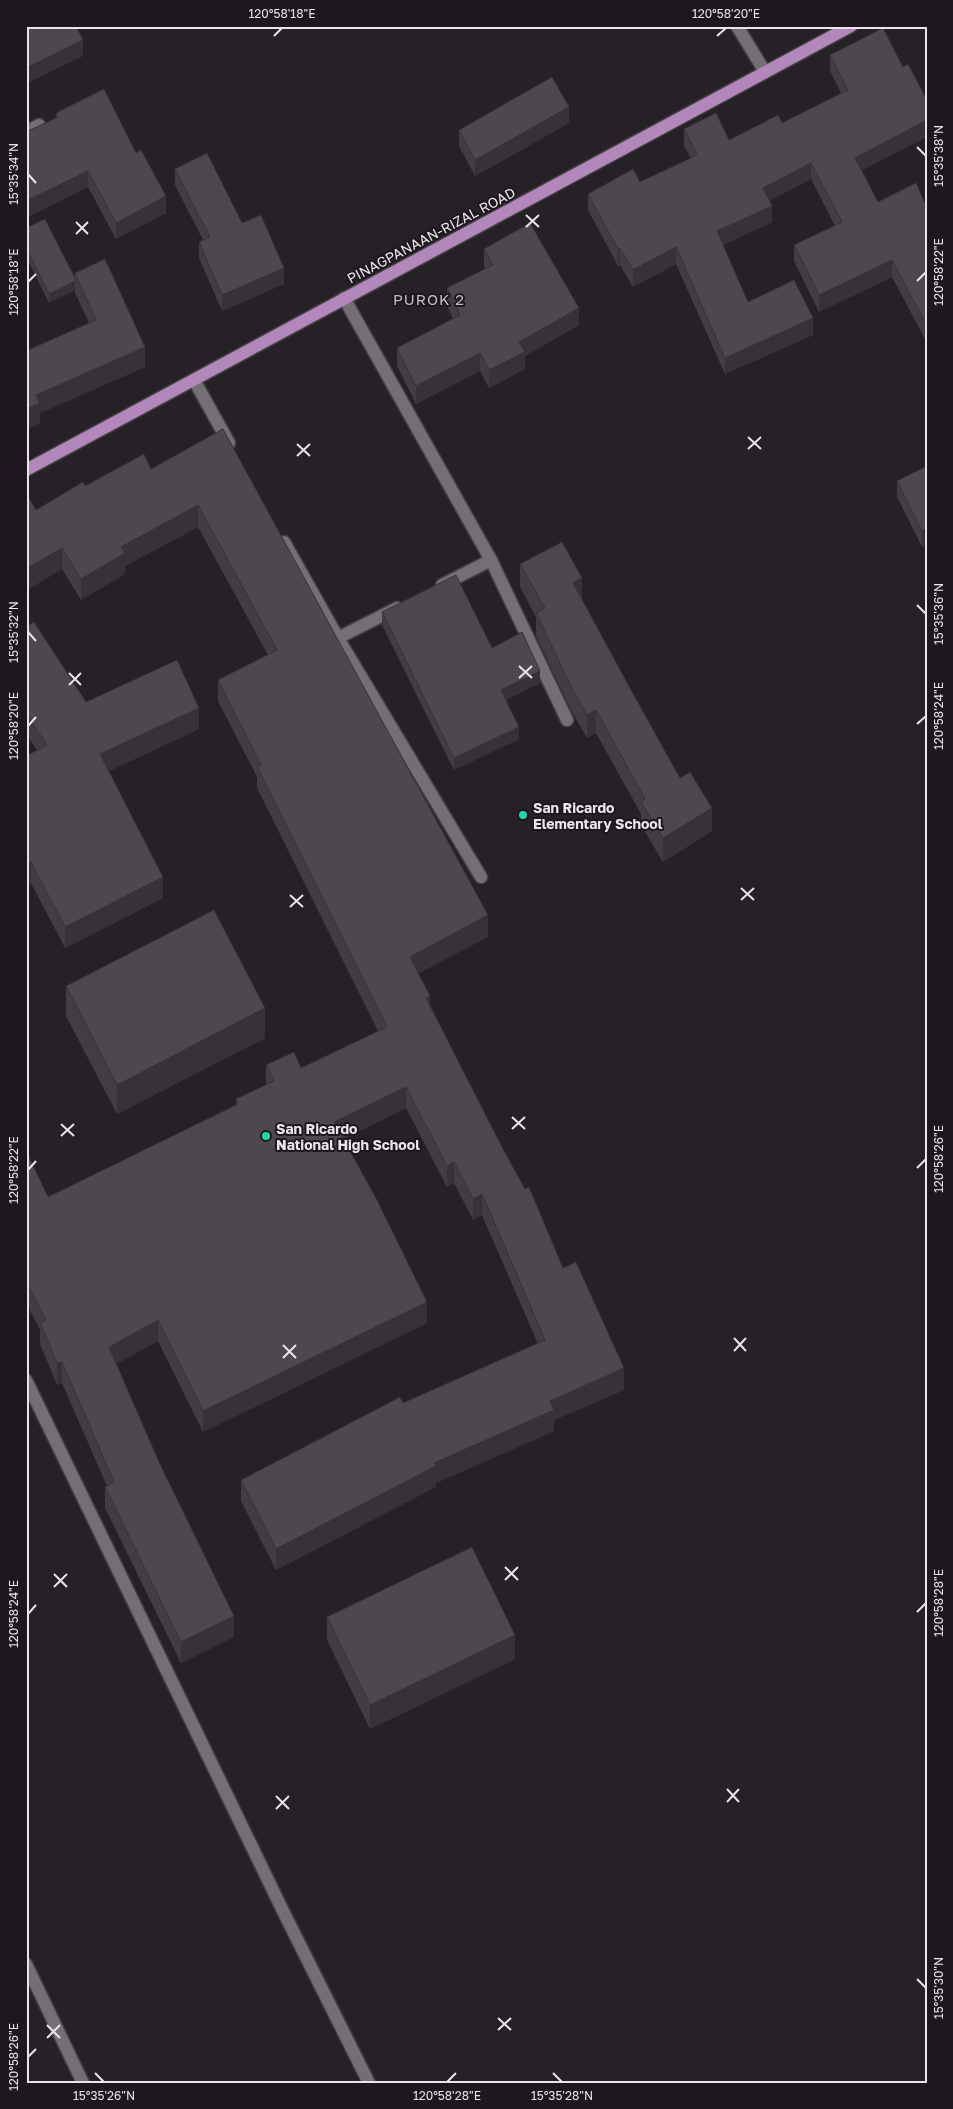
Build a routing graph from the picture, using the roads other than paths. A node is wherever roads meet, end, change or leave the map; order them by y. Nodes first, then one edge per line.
1 (737, 26) edge
2 (851, 26) edge
3 (765, 72) junction
4 (39, 125) edge
5 (26, 132) edge
6 (344, 298) junction
7 (194, 380) junction
8 (238, 458) edge
9 (26, 470) edge
10 (276, 526) edge
11 (491, 560) junction
12 (431, 590) edge
13 (406, 603) edge
14 (338, 638) junction
15 (567, 720) dead end
16 (481, 878) dead end
17 (26, 1380) edge
18 (26, 1964) edge
19 (84, 2083) edge
20 (369, 2083) edge

1 - 3 street
2 - 3 main road, PINAGPANAAN-RIZAL ROAD
3 - 6 main road, PINAGPANAAN-RIZAL ROAD
4 - 5 street
6 - 7 main road, PINAGPANAAN-RIZAL ROAD
6 - 11 street
7 - 8 street
7 - 9 main road, PINAGPANAAN-RIZAL ROAD
10 - 14 street
11 - 12 street
11 - 15 street
13 - 14 street
14 - 16 street
17 - 20 street
18 - 19 street

